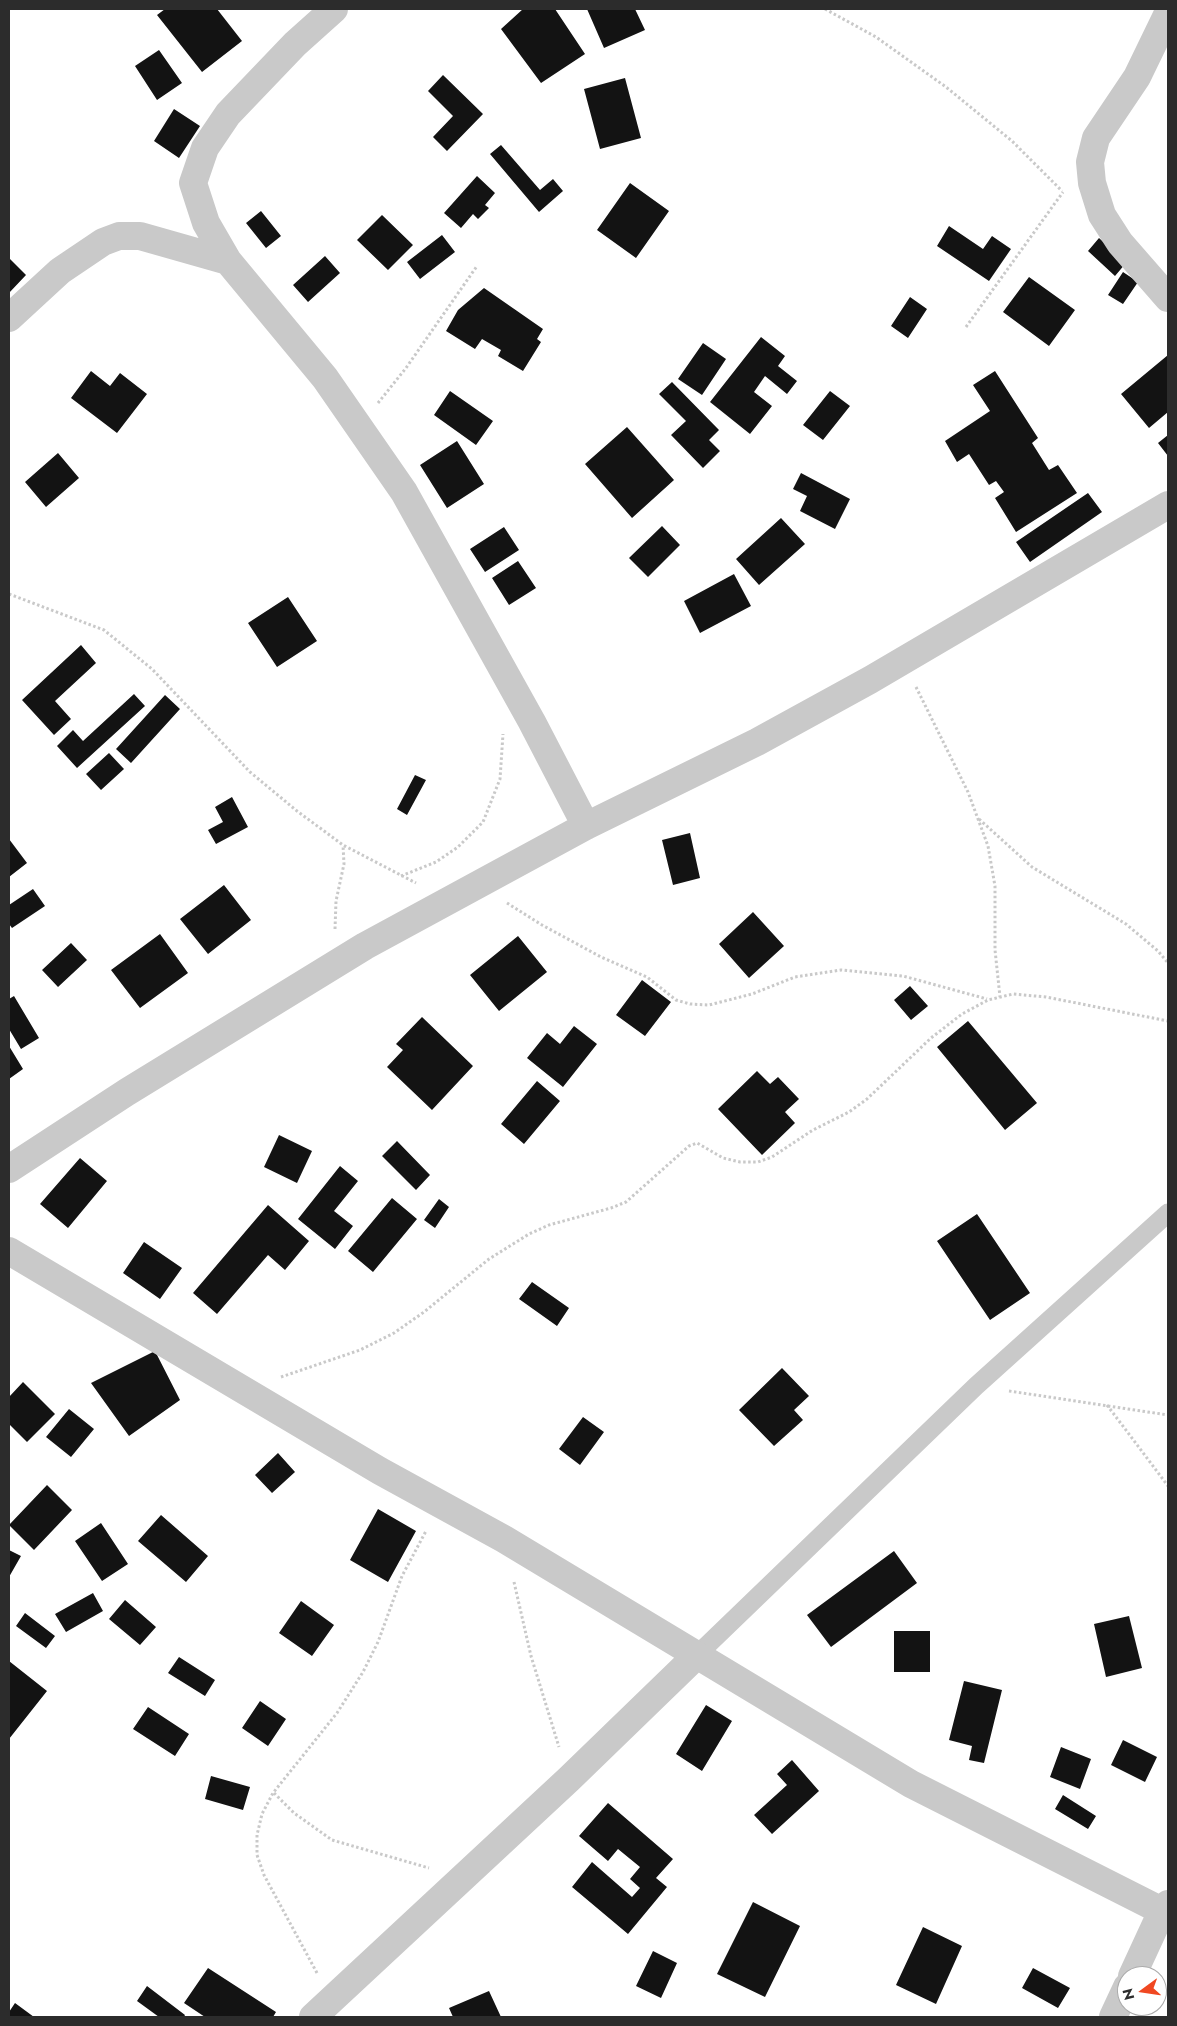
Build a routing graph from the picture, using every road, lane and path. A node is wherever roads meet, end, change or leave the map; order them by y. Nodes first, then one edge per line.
1 (334, 9) edge
2 (825, 9) edge
3 (1168, 13) edge
4 (1063, 193) junction
5 (1069, 199) dead end
6 (228, 261) junction
7 (478, 266) dead end
8 (1168, 298) edge
9 (9, 318) edge
10 (966, 328) dead end
11 (358, 426) junction
12 (1168, 505) edge
13 (9, 594) edge
14 (903, 662) junction
15 (502, 728) dead end
16 (979, 818) junction
17 (586, 826) junction
18 (343, 845) junction
19 (400, 876) junction
20 (478, 886) junction
21 (454, 899) junction
22 (1168, 963) edge
23 (335, 965) junction
24 (1000, 997) junction
25 (988, 1000) junction
26 (1168, 1021) edge
27 (9, 1169) edge
28 (1168, 1213) edge
29 (9, 1251) edge
30 (976, 1386) junction
31 (241, 1390) junction
32 (1106, 1404) junction
33 (1168, 1415) edge
34 (1168, 1486) edge
35 (443, 1506) junction
36 (504, 1539) junction
37 (698, 1655) junction
38 (569, 1779) junction
39 (274, 1793) junction
40 (463, 1878) junction
41 (1166, 1910) edge
42 (1137, 1966) edge
43 (322, 2008) edge

1 - 6 street
2 - 4 path
3 - 8 street
4 - 5 path
4 - 10 path
6 - 9 street
6 - 11 street
7 - 11 path
11 - 17 street
12 - 14 street
13 - 18 path
14 - 16 path
14 - 17 street
15 - 19 path
16 - 22 path
16 - 24 path
17 - 20 street
18 - 19 path
18 - 23 path
19 - 21 path
20 - 21 street
20 - 25 path
21 - 23 street
23 - 27 street
24 - 25 path
24 - 26 path
25 - 31 path
28 - 30 lane
29 - 31 street
30 - 32 path
30 - 37 lane
31 - 35 street
32 - 33 path
32 - 34 path
35 - 36 street
35 - 39 path
36 - 37 street
36 - 38 path
37 - 38 street
37 - 41 street
38 - 40 street
39 - 40 path
39 - 43 path
40 - 43 street
41 - 42 street

